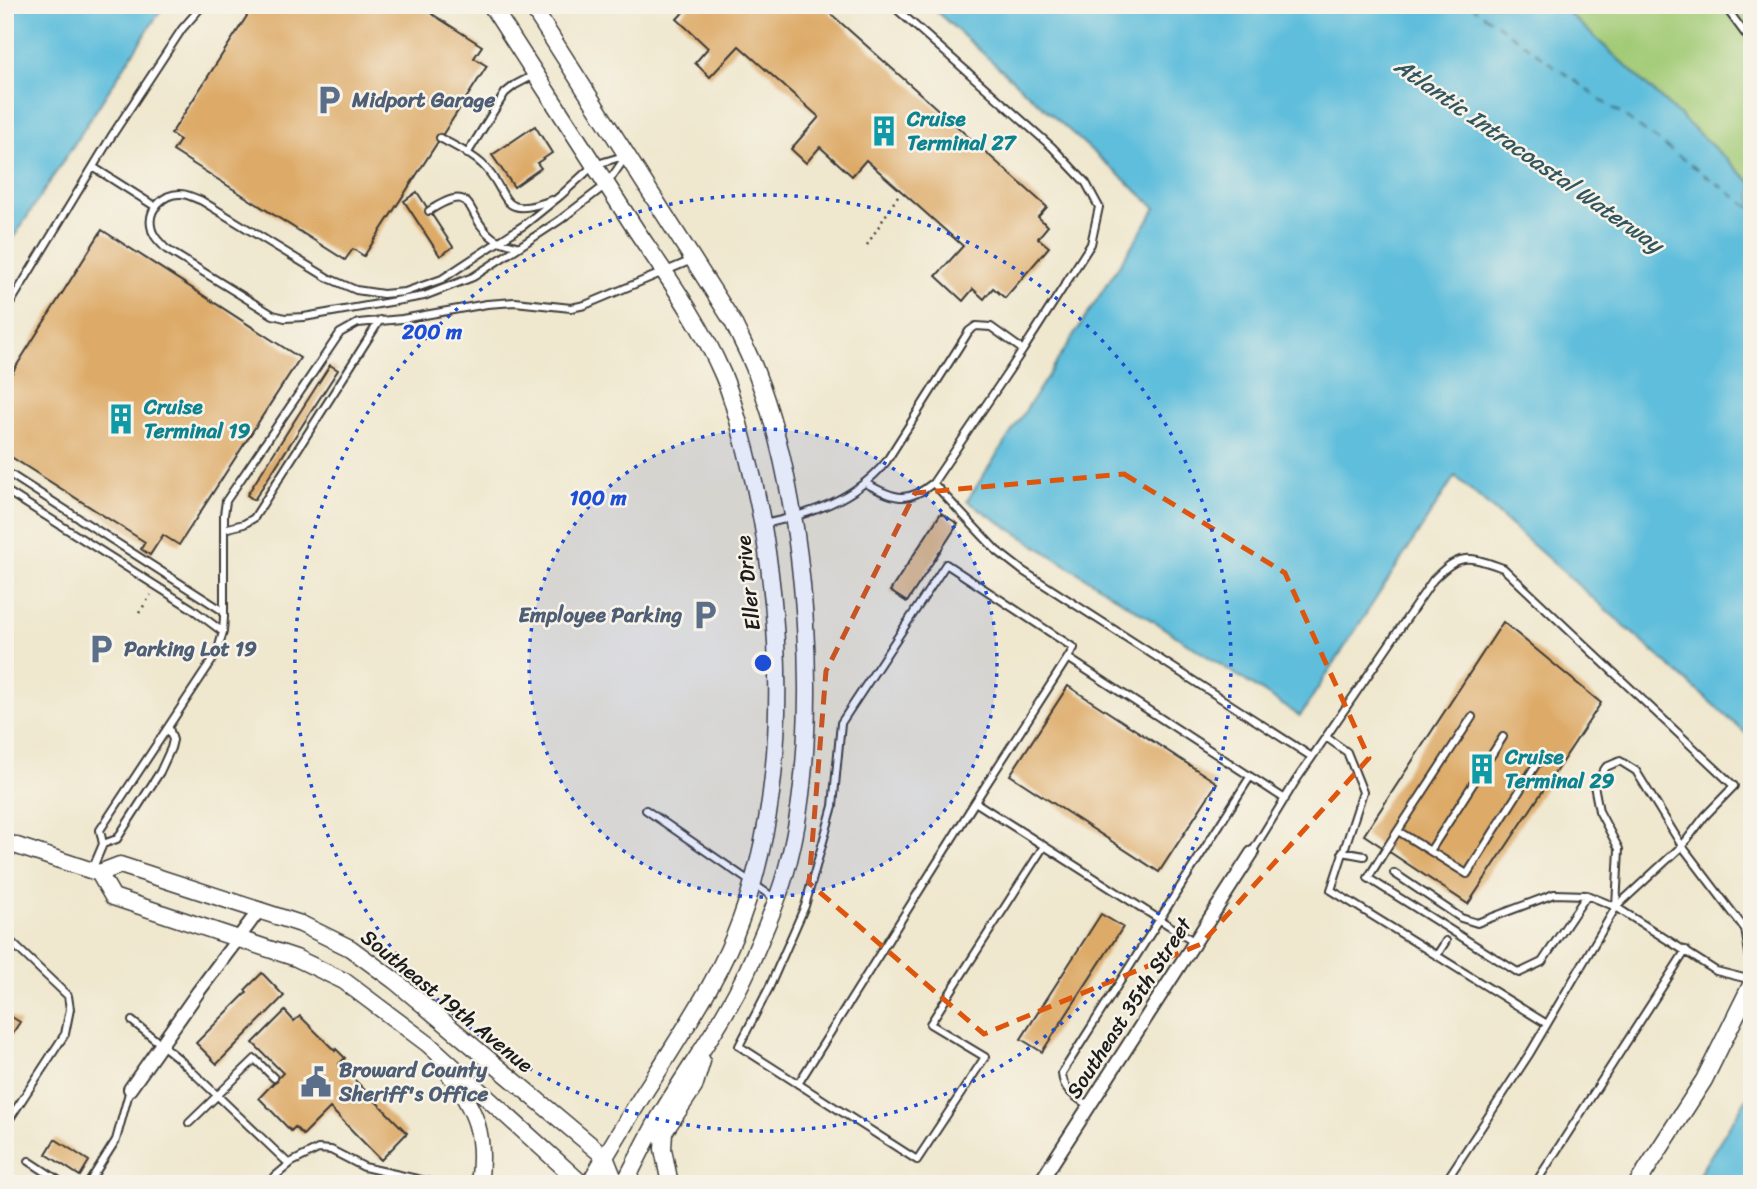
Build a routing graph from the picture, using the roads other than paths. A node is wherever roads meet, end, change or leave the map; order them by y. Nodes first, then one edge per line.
1 (203, 5) edge
2 (491, 5) edge
3 (531, 5) edge
4 (892, 5) edge
5 (1724, 5) edge
6 (1752, 43) edge
7 (536, 74) junction
8 (440, 138) dead end
9 (467, 154) junction
10 (627, 155) junction
11 (594, 165) junction
12 (93, 167) junction
13 (607, 184) junction
14 (560, 197) junction
15 (156, 207) junction
16 (429, 211) dead end
17 (500, 241) junction
18 (519, 247) junction
19 (694, 260) junction
20 (664, 273) junction
21 (5, 312) edge
22 (380, 320) junction
23 (1023, 350) junction
24 (5, 471) edge
25 (933, 483) junction
26 (865, 484) junction
27 (5, 490) edge
28 (792, 518) junction
29 (762, 525) junction
30 (224, 528) junction
31 (223, 611) junction
32 (223, 632) junction
33 (1068, 659) junction
34 (1472, 717) dead end
35 (169, 728) junction
36 (1326, 737) junction
37 (1503, 737) dead end
38 (1312, 757) junction
39 (1539, 760) dead end
40 (1250, 777) junction
41 (1285, 799) junction
42 (975, 802) junction
43 (646, 810) dead end
44 (5, 813) edge
45 (1398, 831) junction
46 (103, 844) junction
47 (6, 845) edge
48 (1044, 846) junction
49 (1682, 846) junction
50 (1430, 851) junction
51 (1342, 852) junction
52 (1252, 853) joint
53 (1364, 856) dead end
54 (96, 871) junction
55 (1394, 873) dead end
56 (752, 883) junction
57 (1587, 895) junction
58 (776, 899) junction
59 (1616, 907) junction
60 (260, 909) junction
61 (1461, 918) junction
62 (1160, 919) junction
63 (1456, 926) dead end
64 (5, 936) edge
65 (238, 939) junction
66 (1446, 941) dead end
67 (1195, 942) junction
68 (1686, 950) junction
69 (1437, 955) junction
70 (1752, 971) edge
71 (1752, 982) edge
72 (132, 1021) dead end
73 (1547, 1024) junction
74 (709, 1039) junction
75 (162, 1044) junction
76 (428, 1044) junction
77 (274, 1078) dead end
78 (798, 1084) junction
79 (130, 1089) joint
80 (217, 1096) junction
81 (1089, 1106) junction
82 (189, 1123) dead end
83 (5, 1126) edge
84 (605, 1157) junction
85 (29, 1161) dead end
86 (289, 1164) junction
87 (64, 1184) edge
88 (88, 1184) edge
89 (266, 1184) edge
90 (439, 1184) edge
91 (479, 1184) edge
92 (582, 1184) edge
93 (589, 1184) edge
94 (616, 1184) edge
95 (624, 1184) edge
96 (670, 1184) edge
97 (1039, 1184) edge
98 (1444, 1184) edge
99 (1535, 1184) edge
100 (1637, 1184) edge

1 - 12 lane
2 - 7 street, Eller Drive
3 - 10 street
4 - 23 lane
5 - 6 lane
7 - 9 lane
7 - 11 street, Eller Drive
8 - 9 lane
9 - 14 lane
10 - 11 lane
10 - 13 lane
10 - 19 street
11 - 13 street, Eller Drive
11 - 14 lane
12 - 15 lane
12 - 21 lane
13 - 18 lane
13 - 20 street, Eller Drive
14 - 17 lane
15 - 17 lane
15 - 18 lane
16 - 17 lane
17 - 18 lane
19 - 20 lane
19 - 28 street
20 - 22 lane
20 - 29 street, Eller Drive
22 - 30 lane
22 - 30 lane
23 - 25 lane
23 - 26 lane
24 - 31 lane
25 - 26 lane
25 - 38 lane
26 - 28 lane
27 - 32 lane
28 - 29 lane
28 - 58 street
29 - 56 street, Eller Drive
30 - 31 lane
31 - 32 lane
32 - 35 lane
33 - 40 lane
33 - 42 lane
33 - 78 lane
34 - 45 lane
35 - 46 lane
35 - 46 lane
36 - 38 lane
36 - 49 lane
36 - 51 lane
37 - 50 lane
38 - 41 lane
39 - 50 lane
40 - 41 lane
40 - 62 lane
41 - 52 lane
42 - 48 lane
42 - 78 lane
43 - 56 lane
44 - 47 lane
45 - 50 lane
45 - 57 lane, bridge
46 - 54 lane
47 - 54 street, Southeast 19th Avenue
48 - 62 lane
48 - 78 lane
49 - 59 lane
49 - 59 lane
49 - 70 lane
51 - 53 lane
51 - 69 lane
52 - 67 street, Southeast 35th Street
54 - 60 street, Southeast 19th Avenue
54 - 65 street
55 - 61 lane
56 - 58 lane
56 - 84 street, Eller Drive
57 - 59 lane
57 - 61 lane
58 - 74 street
59 - 68 lane
59 - 73 lane
60 - 65 street
60 - 84 street, Southeast 19th Avenue
61 - 63 lane
62 - 67 lane
62 - 81 lane
64 - 83 lane
65 - 75 street
65 - 76 street
66 - 69 lane
67 - 81 street, Southeast 35th Street
68 - 71 lane
68 - 99 lane
69 - 73 lane
71 - 100 street
72 - 75 lane
73 - 98 lane
74 - 95 street
74 - 96 street
75 - 79 street
75 - 80 lane
76 - 91 street
76 - 92 street
77 - 80 lane
79 - 88 lane
80 - 82 lane
80 - 86 lane
81 - 97 street, Southeast 35th Street
84 - 93 street, Eller Drive
84 - 94 street, Southeast 19th Avenue
85 - 87 lane
86 - 89 lane
86 - 90 lane

